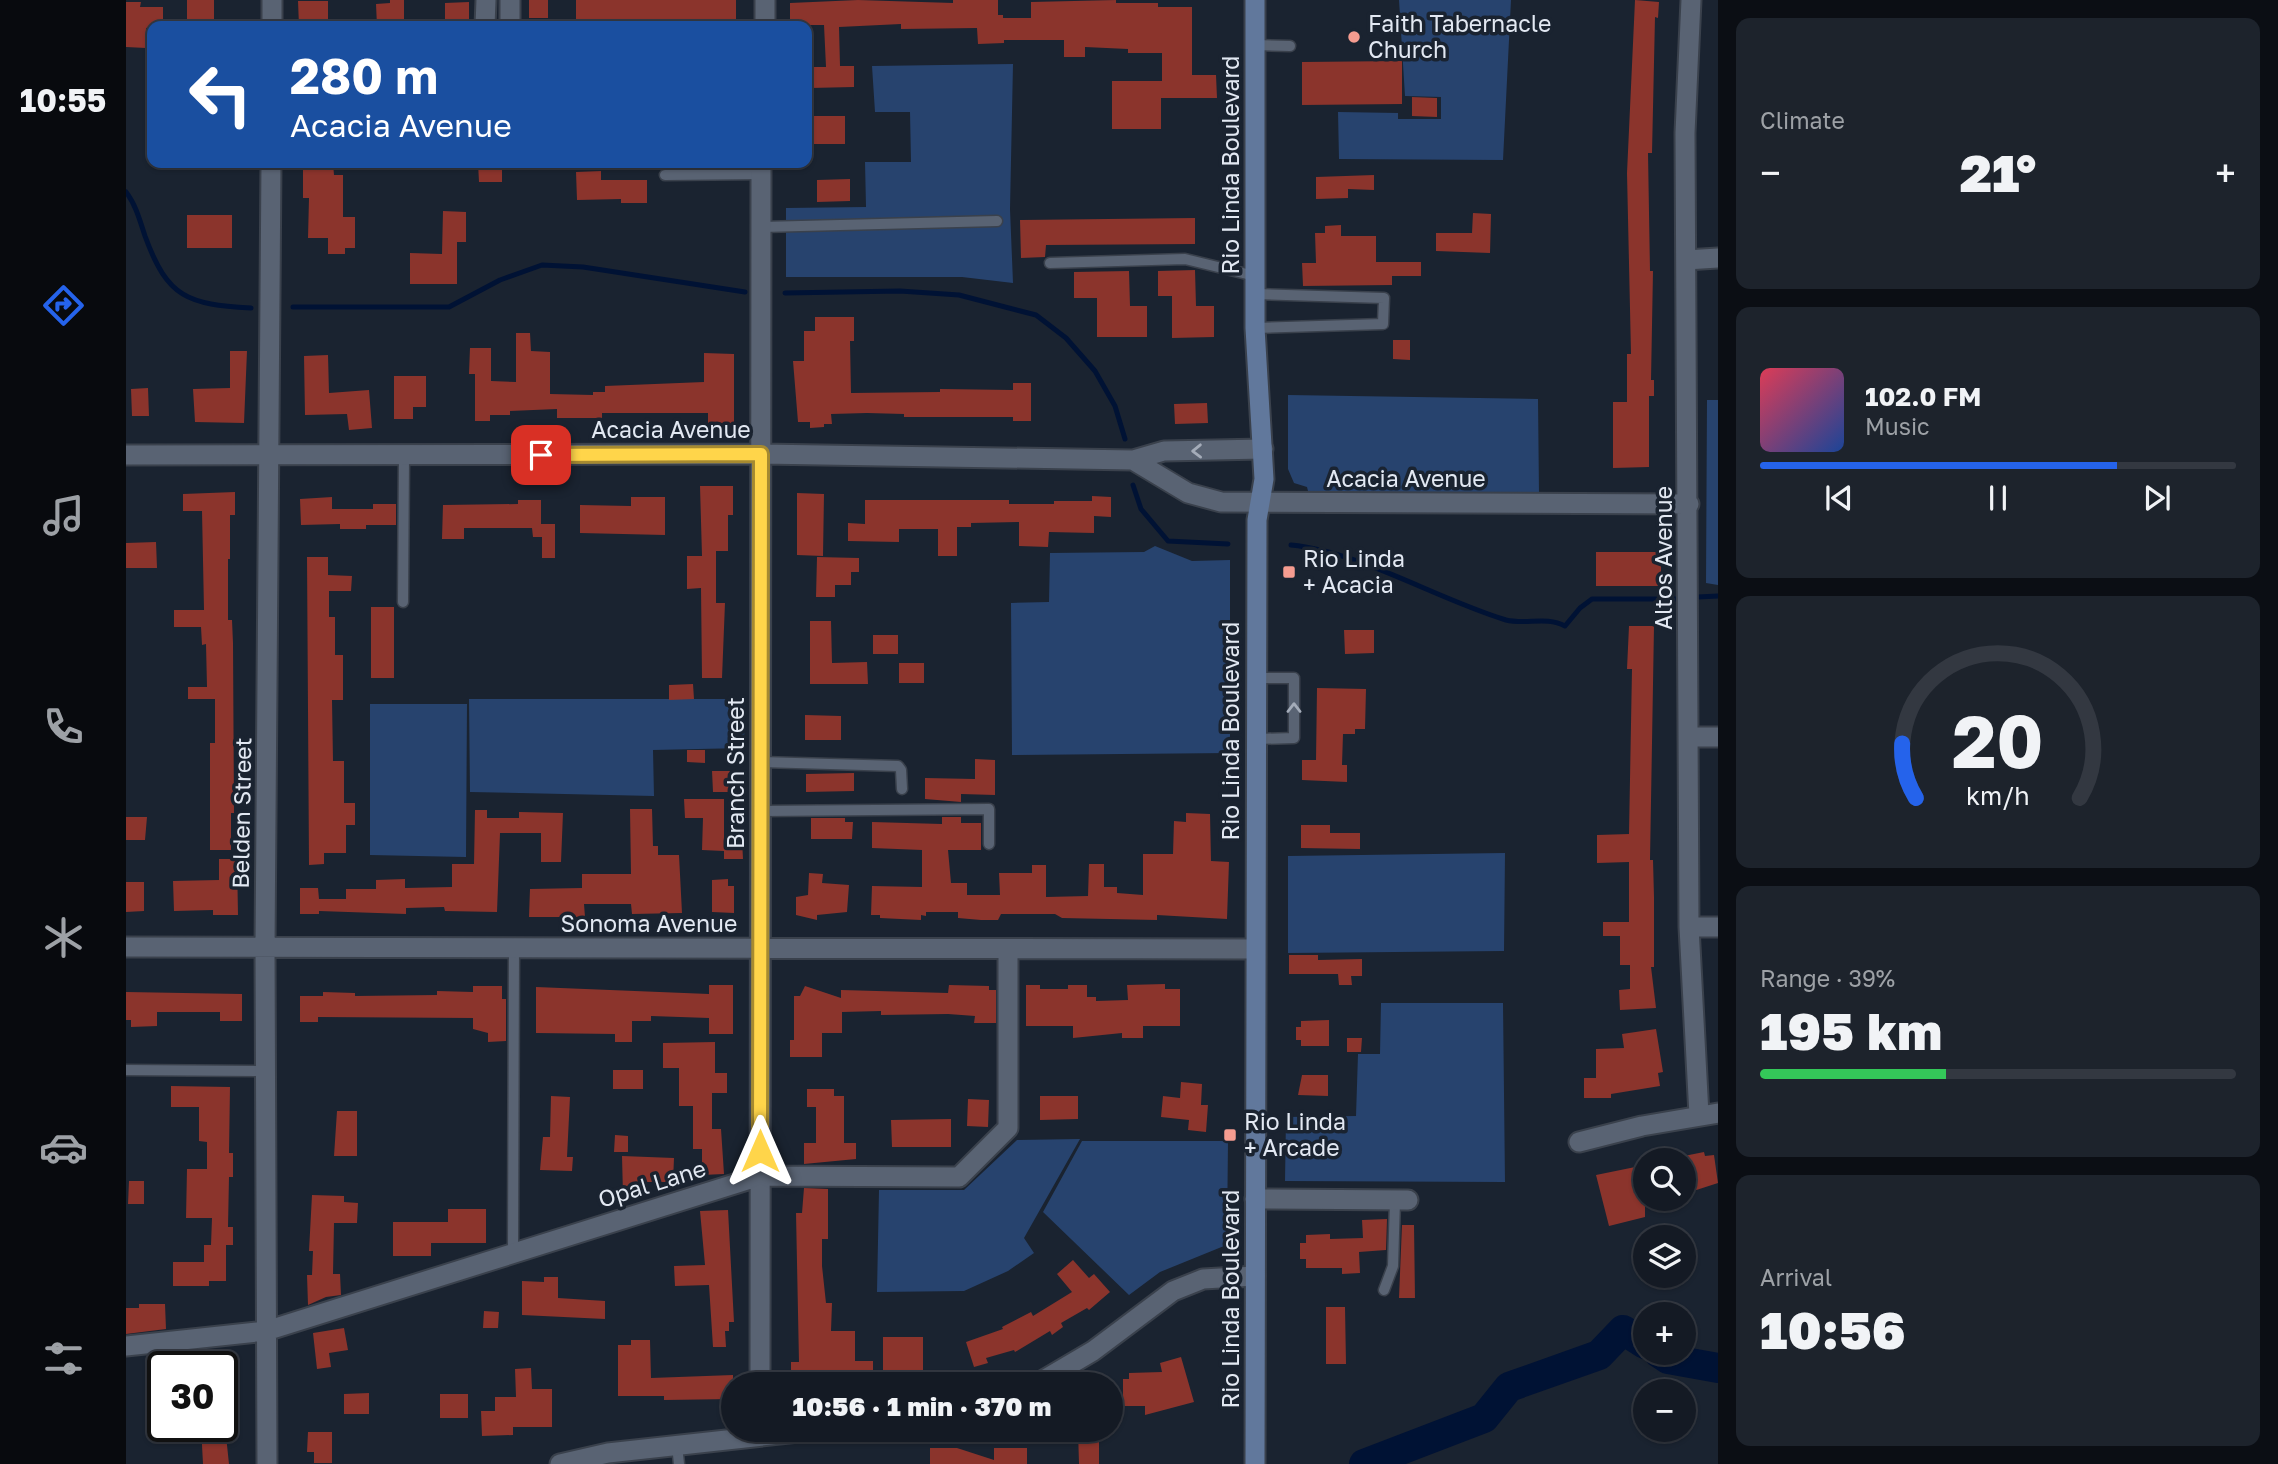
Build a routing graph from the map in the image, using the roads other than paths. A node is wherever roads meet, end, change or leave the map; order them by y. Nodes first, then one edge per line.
1 (272, 0) edge
2 (486, 0) edge
3 (510, 0) edge
4 (765, 0) edge
5 (1255, 0) edge
6 (1691, 0) edge
7 (272, 21) edge
8 (485, 21) edge
9 (510, 21) edge
10 (765, 21) edge
11 (1255, 45) junction
12 (1290, 46) dead end
13 (271, 168) edge
14 (761, 168) edge
15 (664, 175) dead end
16 (997, 221) dead end
17 (762, 227) junction
18 (1718, 258) edge
19 (1686, 260) junction
20 (1049, 263) dead end
21 (1255, 285) junction
22 (1255, 328) junction
23 (1263, 449) junction
24 (761, 454) junction
25 (126, 455) edge
26 (271, 455) junction
27 (404, 456) junction
28 (1132, 460) junction
29 (1260, 503) junction
30 (1689, 504) junction
31 (403, 602) dead end
32 (1256, 678) junction
33 (1688, 737) junction
34 (1718, 737) edge
35 (1256, 739) junction
36 (760, 762) junction
37 (902, 789) dead end
38 (760, 811) junction
39 (989, 844) dead end
40 (1689, 927) junction
41 (1718, 927) edge
42 (126, 947) edge
43 (265, 947) junction
44 (514, 948) junction
45 (760, 948) junction
46 (1008, 949) junction
47 (1255, 950) junction
48 (126, 1070) edge
49 (266, 1071) junction
50 (1709, 1114) edge
51 (1579, 1142) dead end
52 (760, 1176) junction
53 (1255, 1199) junction
54 (1402, 1200) joint
55 (513, 1254) junction
56 (1255, 1276) junction
57 (1384, 1290) dead end
58 (266, 1331) junction
59 (126, 1346) edge
60 (760, 1372) edge
61 (1057, 1372) edge
62 (726, 1442) edge
63 (678, 1455) edge
64 (1255, 1457) edge
65 (591, 1460) edge
66 (267, 1464) edge
67 (560, 1464) edge

1 - 7 street
2 - 8 street
3 - 9 street
4 - 10 street
5 - 11 main road, Rio Linda Boulevard
6 - 19 street, Altos Avenue
11 - 12 lane
11 - 21 main road, Rio Linda Boulevard
13 - 26 street, Belden Street
14 - 15 lane
14 - 17 street, Branch Street
16 - 17 lane
17 - 24 street, Branch Street
18 - 19 street
19 - 30 street, Altos Avenue
20 - 21 lane
21 - 22 main road, Rio Linda Boulevard
21 - 22 lane
22 - 23 main road, Rio Linda Boulevard
23 -> 28 street, Acacia Avenue
23 - 29 main road, Rio Linda Boulevard
24 - 27 street, Acacia Avenue
24 - 28 street, Acacia Avenue
24 - 36 street, Branch Street
25 - 26 street, Acacia Avenue
26 - 27 street, Acacia Avenue
26 - 43 street, Belden Street
27 - 31 lane
28 - 29 street, Acacia Avenue
29 - 30 street, Acacia Avenue
29 - 32 main road, Rio Linda Boulevard
30 - 33 street, Altos Avenue
32 - 35 main road, Rio Linda Boulevard
35 -> 32 lane
33 - 34 street
33 - 40 street, Altos Avenue
35 - 47 main road, Rio Linda Boulevard
36 - 37 lane
36 - 38 street, Branch Street
38 - 39 lane
38 - 45 street, Branch Street
40 - 41 street
40 - 50 street, Altos Avenue
42 - 43 street, Sonoma Avenue
43 - 44 street, Sonoma Avenue
43 - 49 street, Belden Street
44 - 45 street, Sonoma Avenue
44 - 55 lane
45 - 46 street, Sonoma Avenue
45 - 52 street, Branch Street
46 - 47 street, Sonoma Avenue
46 - 52 street, Opal Lane
47 - 53 main road, Rio Linda Boulevard
48 - 49 lane
49 - 58 street, Belden Street
50 - 51 street
52 - 55 street, Opal Lane
52 - 60 street, Branch Street
53 - 54 street
53 - 56 main road, Rio Linda Boulevard
54 - 57 lane
55 - 58 street, Opal Lane
56 - 61 street
56 - 64 main road, Rio Linda Boulevard
58 - 59 street, Opal Lane
58 - 66 street, Belden Street
62 - 63 street
63 - 65 street
65 - 67 street

